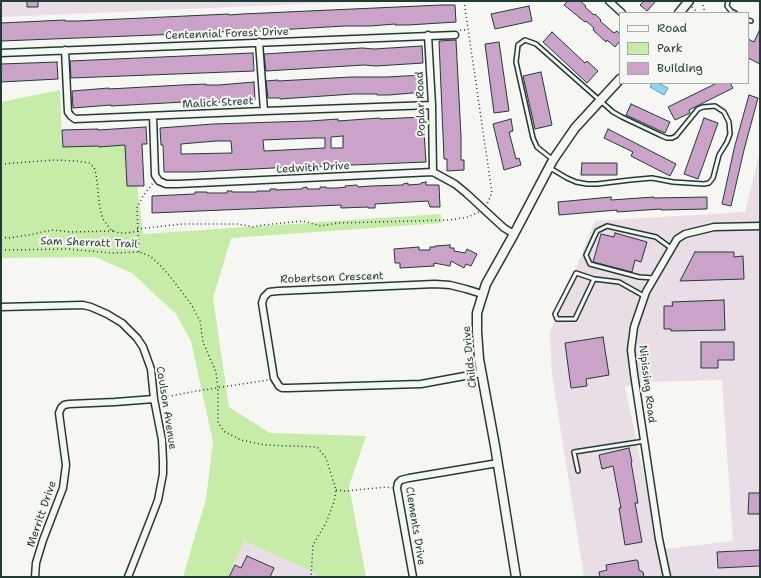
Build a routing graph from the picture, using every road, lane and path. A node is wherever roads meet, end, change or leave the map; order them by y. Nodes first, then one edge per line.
1 (609, 1) edge
2 (689, 1) edge
3 (728, 1) edge
4 (703, 5) dead end
5 (621, 12) edge
6 (679, 12) edge
7 (705, 12) edge
8 (732, 12) edge
9 (428, 35) junction
10 (455, 35) dead end
11 (259, 42) junction
12 (65, 50) junction
13 (1, 54) edge
14 (619, 80) edge
15 (600, 101) junction
16 (432, 105) junction
17 (264, 111) junction
18 (153, 116) junction
19 (551, 163) junction
20 (1, 164) edge
21 (433, 172) junction
22 (157, 178) junction
23 (760, 226) edge
24 (115, 231) junction
25 (138, 231) junction
26 (514, 234) junction
27 (1, 237) edge
28 (671, 248) junction
29 (1, 250) edge
30 (139, 252) junction
31 (654, 278) junction
32 (594, 280) junction
33 (482, 294) junction
34 (644, 296) junction
35 (1, 307) edge
36 (482, 373) junction
37 (274, 378) junction
38 (218, 389) junction
39 (154, 399) junction
40 (645, 441) junction
41 (498, 463) junction
42 (578, 471) dead end
43 (397, 488) junction
44 (336, 490) junction
45 (35, 577) edge
46 (128, 577) edge
47 (311, 577) edge
48 (413, 577) edge
49 (516, 577) edge
50 (667, 577) edge

1 - 5 street
2 - 6 street
3 - 8 lane
4 - 7 path
9 - 10 street, Centennial Forest Drive
9 - 11 street, Centennial Forest Drive
9 - 16 street, Poplar Road
11 - 12 street, Centennial Forest Drive
11 - 17 street
12 - 13 street, Centennial Forest Drive
12 - 18 street, Malick Street
14 - 15 street, Childs Drive
15 - 19 street, Childs Drive
15 - 19 lane
15 - 19 lane
16 - 17 street, Malick Street
16 - 21 street, Poplar Road
17 - 18 street, Malick Street
18 - 22 street
19 - 26 street, Childs Drive
20 - 24 path
21 - 22 street, Ledwith Drive
21 - 26 street
22 - 25 path
23 - 28 street, Nipissing Road
24 - 25 path
24 - 27 path
25 - 30 path
26 - 33 street, Childs Drive
28 - 31 street, Nipissing Road
28 - 31 lane
29 - 30 path, Sam Sherratt Trail
30 - 38 path, Sam Sherratt Trail
31 - 34 street, Nipissing Road
32 - 32 lane
32 - 34 lane
33 - 36 street, Childs Drive
33 - 37 street, Robertson Crescent
34 - 40 street, Nipissing Road
35 - 39 street, Coulson Avenue
36 - 37 street
36 - 41 street, Childs Drive
37 - 38 path
38 - 39 path
38 - 44 path, Sam Sherratt Trail
39 - 45 street, Merritt Drive
39 - 46 street, Coulson Avenue
40 - 42 lane
40 - 50 street, Nipissing Road
41 - 43 street, Clements Drive
41 - 49 street, Childs Drive
43 - 44 path
43 - 48 street, Clements Drive
44 - 47 path

